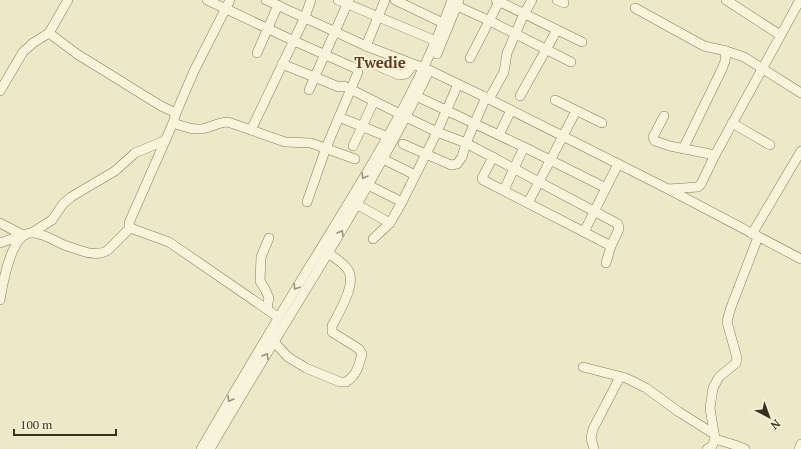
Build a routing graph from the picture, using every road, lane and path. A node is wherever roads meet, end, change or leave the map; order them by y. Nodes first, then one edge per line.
1 (68, 0) edge
2 (207, 0) edge
3 (230, 0) edge
4 (266, 0) edge
5 (311, 0) edge
6 (338, 0) edge
7 (385, 0) edge
8 (395, 0) edge
9 (498, 0) edge
10 (532, 0) edge
11 (726, 0) edge
12 (800, 0) edge
13 (349, 2) edge
14 (453, 2) edge
15 (278, 5) junction
16 (635, 8) dead end
17 (226, 9) junction
18 (524, 14) junction
19 (378, 16) junction
20 (305, 17) junction
21 (490, 21) junction
22 (443, 23) junction
23 (268, 29) junction
24 (557, 30) junction
25 (336, 31) junction
26 (49, 33) junction
27 (515, 34) junction
28 (780, 35) junction
29 (292, 40) junction
30 (436, 41) junction
31 (582, 42) dead end
32 (366, 46) junction
33 (546, 49) junction
34 (726, 51) junction
35 (257, 53) dead end
36 (325, 54) junction
37 (470, 58) dead end
38 (570, 62) dead end
39 (371, 63) dead end
40 (282, 64) junction
41 (413, 65) junction
42 (762, 68) junction
43 (426, 69) junction
44 (4, 77) edge
45 (315, 77) junction
46 (458, 84) junction
47 (351, 89) junction
48 (309, 90) dead end
49 (0, 91) edge
50 (801, 93) edge
51 (416, 96) junction
52 (520, 96) dead end
53 (487, 98) junction
54 (555, 100) dead end
55 (374, 101) junction
56 (446, 110) junction
57 (511, 110) junction
58 (576, 111) junction
59 (176, 113) junction
60 (403, 116) junction
61 (664, 116) dead end
62 (339, 117) junction
63 (174, 123) junction
64 (475, 123) junction
65 (602, 123) dead end
66 (732, 123) junction
67 (362, 126) junction
68 (251, 130) junction
69 (437, 132) junction
70 (500, 135) junction
71 (563, 136) junction
72 (388, 137) junction
73 (164, 141) junction
74 (466, 143) junction
75 (403, 144) dead end
76 (770, 145) dead end
77 (353, 146) dead end
78 (524, 147) junction
79 (326, 148) junction
80 (683, 148) junction
81 (801, 151) edge
82 (426, 154) junction
83 (715, 155) junction
84 (493, 157) junction
85 (355, 159) dead end
86 (383, 159) junction
87 (551, 161) junction
88 (618, 164) junction
89 (514, 168) junction
90 (415, 175) junction
91 (540, 181) junction
92 (368, 186) junction
93 (606, 188) junction
94 (668, 189) junction
95 (504, 190) junction
96 (307, 202) dead end
97 (402, 202) junction
98 (528, 203) junction
99 (358, 205) junction
100 (594, 211) junction
101 (0, 222) edge
102 (390, 223) junction
103 (130, 228) junction
104 (32, 232) junction
105 (584, 232) junction
106 (23, 235) junction
107 (755, 236) junction
108 (269, 238) dead end
109 (373, 239) dead end
110 (0, 243) edge
111 (611, 246) junction
112 (328, 254) junction
113 (801, 259) edge
114 (606, 263) dead end
115 (0, 300) edge
116 (267, 308) junction
117 (278, 317) junction
118 (274, 342) junction
119 (583, 367) dead end
120 (620, 376) junction
121 (711, 443) edge
122 (801, 444) edge
123 (201, 449) edge
124 (210, 449) edge
125 (594, 449) edge
126 (745, 449) edge
127 (799, 449) edge

1 - 26 street
2 - 17 street
3 - 17 street
4 - 15 street
5 - 20 street
6 - 13 street
7 - 19 street
8 - 22 street
9 - 18 street
9 - 21 street
10 - 18 street
11 - 28 street
12 - 28 street
13 - 19 street
13 - 25 street
14 - 21 street
14 - 22 street
14 - 43 street
15 - 20 street
15 - 23 street
16 - 34 street
17 - 23 street
17 - 59 street
18 - 24 street
18 - 27 street
19 - 30 street
19 - 32 street
20 - 25 street
20 - 29 street
21 - 27 street
21 - 37 street
22 - 30 street
23 - 29 street
23 - 35 street
24 - 31 street
24 - 33 street
25 - 32 street
25 - 36 street
26 - 44 street
26 - 59 street
27 - 33 street
27 - 53 street
28 - 42 street
29 - 36 street
29 - 40 street
30 - 43 street
32 - 41 street
33 - 38 street
33 - 52 street
34 - 42 street
34 - 80 street
36 - 45 street
36 - 47 street
39 - 41 street
40 - 45 street
40 - 68 street
41 - 43 street
42 - 50 street
42 - 66 street
43 - 46 street
43 - 51 street
43 - 60 street
44 - 49 street
45 - 47 street
45 - 48 street
46 - 53 street
46 - 56 street
47 - 55 street
47 - 62 street
51 - 56 street
51 - 60 street
53 - 57 street
53 - 64 street
54 - 58 street
55 - 60 street
55 - 67 street
56 - 64 street
56 - 69 street
57 - 70 street
57 - 71 street
58 - 65 street
58 - 71 street
59 - 63 street
60 - 69 street
60 - 72 street
60 - 86 street
61 - 80 street
62 - 67 street
62 - 79 street
63 - 68 street
63 - 73 street
64 - 70 street
64 - 74 street
66 - 76 street
66 - 83 street
67 - 72 street
67 - 77 street
68 - 79 street
69 - 74 street
69 - 82 street
70 - 78 street
71 - 87 street
71 - 88 street
72 -> 117 street
73 - 103 street
73 - 104 street
74 - 82 street
74 - 84 street
75 - 82 street
78 - 87 street
78 - 89 street
79 - 85 street
79 - 96 street
80 - 83 street
81 - 107 street
82 - 90 street
83 - 94 street
84 - 89 street
84 - 95 street
86 - 90 street
86 - 92 street
87 - 91 street
87 - 93 street
88 - 93 street
88 - 94 street
89 - 91 street
89 - 95 street
90 - 97 street
91 - 98 street
91 - 100 street
92 - 97 street
92 - 99 street
93 - 100 street
94 - 107 street
95 - 98 street
97 - 102 street
98 - 105 street
99 - 102 street
112 -> 99 street
100 - 105 street
100 - 111 street
101 - 106 street
102 - 109 street
103 - 104 street
103 - 116 street
104 - 106 street
105 - 111 street
106 - 110 street
106 - 115 street
107 - 113 street
107 - 121 street
108 - 116 street
111 - 114 street
112 - 118 street
112 - 118 street
116 - 117 street
117 -> 123 street
124 -> 118 street
119 - 120 street
120 - 121 street
120 - 125 street
121 - 126 street
122 - 127 street

